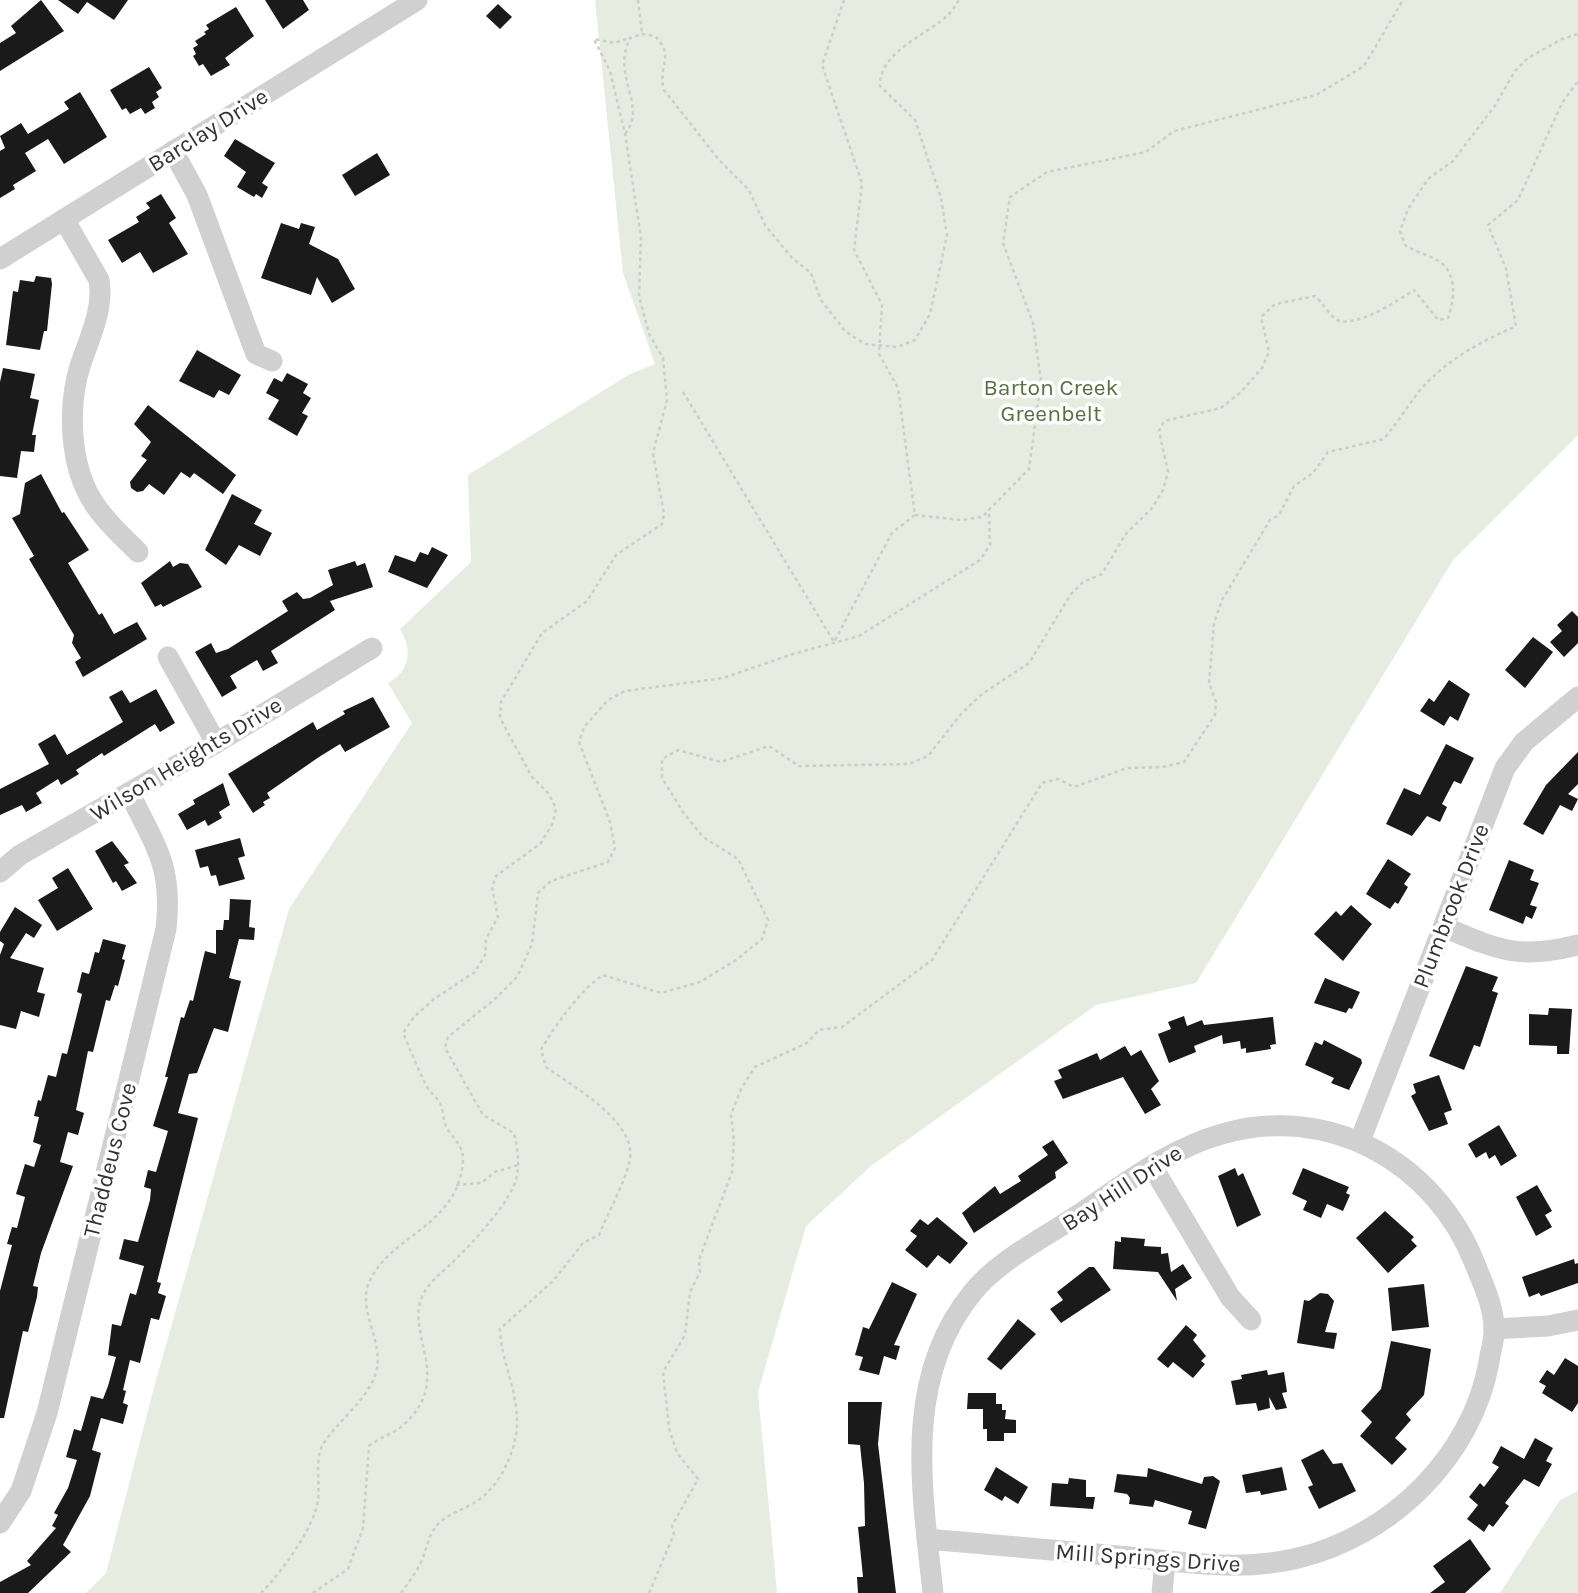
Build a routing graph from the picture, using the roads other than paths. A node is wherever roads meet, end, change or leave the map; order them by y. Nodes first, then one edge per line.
1 (417, 0) edge
2 (173, 151) junction
3 (64, 219) junction
4 (0, 259) edge
5 (272, 361) dead end
6 (138, 552) dead end
7 (372, 648) dead end
8 (168, 657) dead end
9 (1578, 697) edge
10 (216, 743) junction
11 (130, 794) junction
12 (0, 872) edge
13 (1444, 927) junction
14 (1578, 945) edge
15 (1360, 1141) junction
16 (1152, 1166) junction
17 (1251, 1320) dead end
18 (1578, 1320) edge
19 (1494, 1329) junction
20 (0, 1523) edge
21 (927, 1539) junction
22 (1165, 1560) junction
23 (933, 1593) edge
24 (1162, 1593) edge

1 - 2 street, Barclay Drive
2 - 3 street, Barclay Drive
2 - 5 street
3 - 4 street, Barclay Drive
3 - 6 street
7 - 10 street, Wilson Heights Drive
8 - 10 street
9 - 13 street, Plumbrook Drive
10 - 11 street, Wilson Heights Drive
11 - 12 street, Wilson Heights Drive
11 - 20 street, Thaddeus Cove
13 - 14 street
13 - 15 street, Plumbrook Drive
15 - 16 street, Bay Hill Drive
15 - 19 street, Bay Hill Drive
16 - 17 street
16 - 21 street, Bay Hill Drive
18 - 19 street
19 - 22 street, Mill Springs Drive
21 - 22 street, Mill Springs Drive
21 - 23 street, Bay Hill Drive
22 - 24 street

